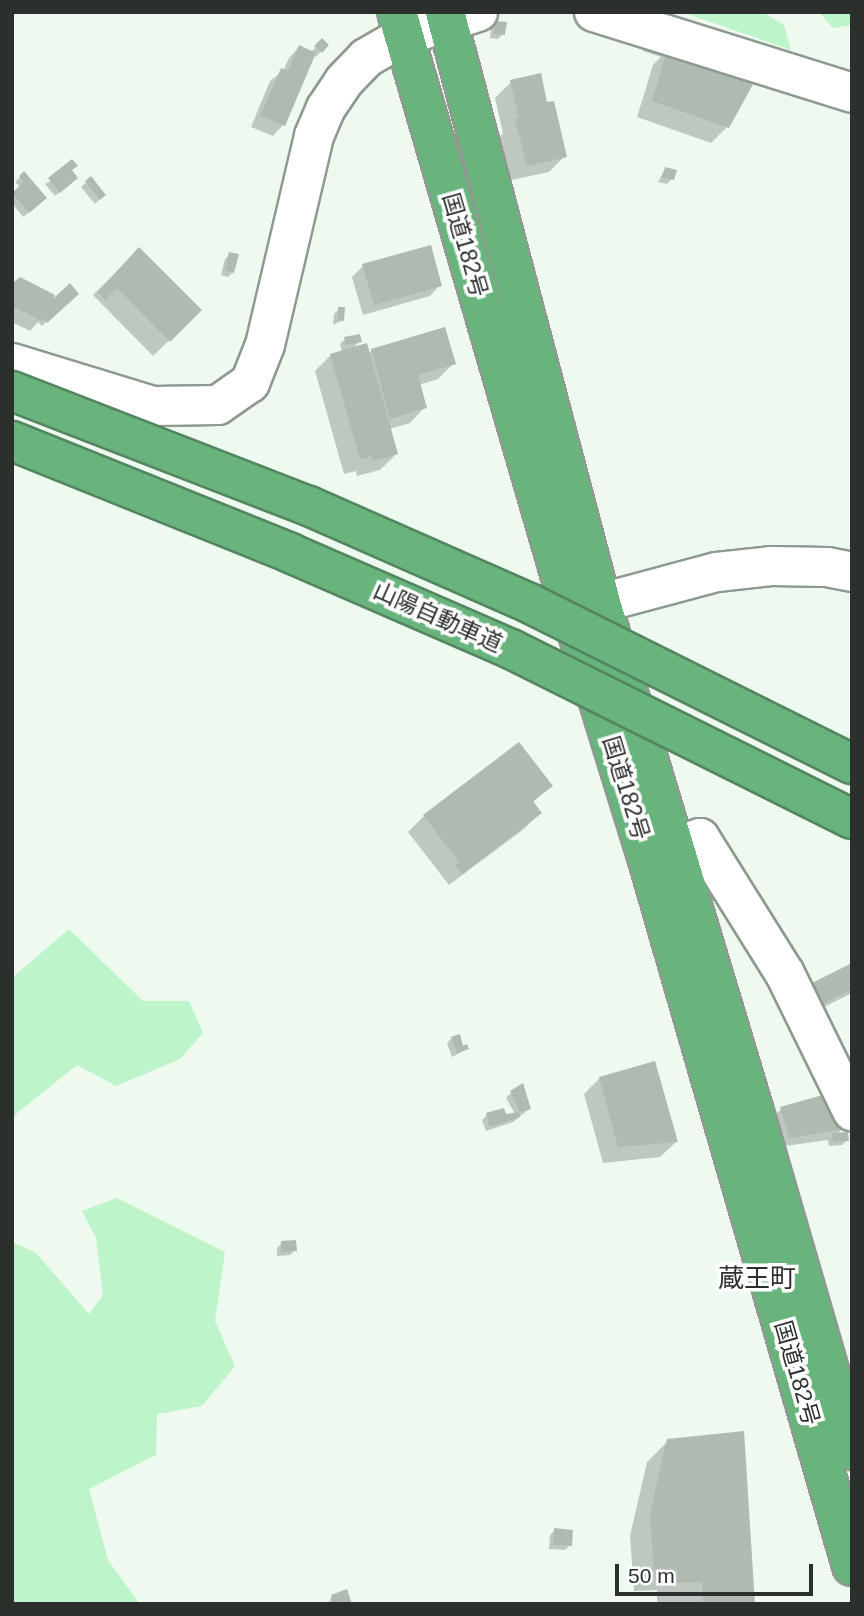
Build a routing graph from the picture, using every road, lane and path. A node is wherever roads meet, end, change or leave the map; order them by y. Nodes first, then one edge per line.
1 (594, 12) edge
2 (457, 15) edge
3 (400, 24) edge
4 (852, 93) edge
5 (12, 363) edge
6 (12, 391) edge
7 (12, 441) edge
8 (852, 572) edge
9 (586, 607) junction
10 (852, 764) edge
11 (852, 819) edge
12 (661, 851) junction
13 (852, 1111) edge
14 (852, 1450) edge
15 (852, 1566) edge

1 - 4 street
2 - 3 street
2 - 9 highway, 国道182号
3 - 5 street
3 - 9 highway, 国道182号
6 - 10 highway, bridge
7 - 11 highway, 山陽自動車道, bridge
8 - 9 street
9 - 12 highway, 国道182号
12 - 13 street
12 - 14 highway, 国道182号
12 - 15 highway, 国道182号

